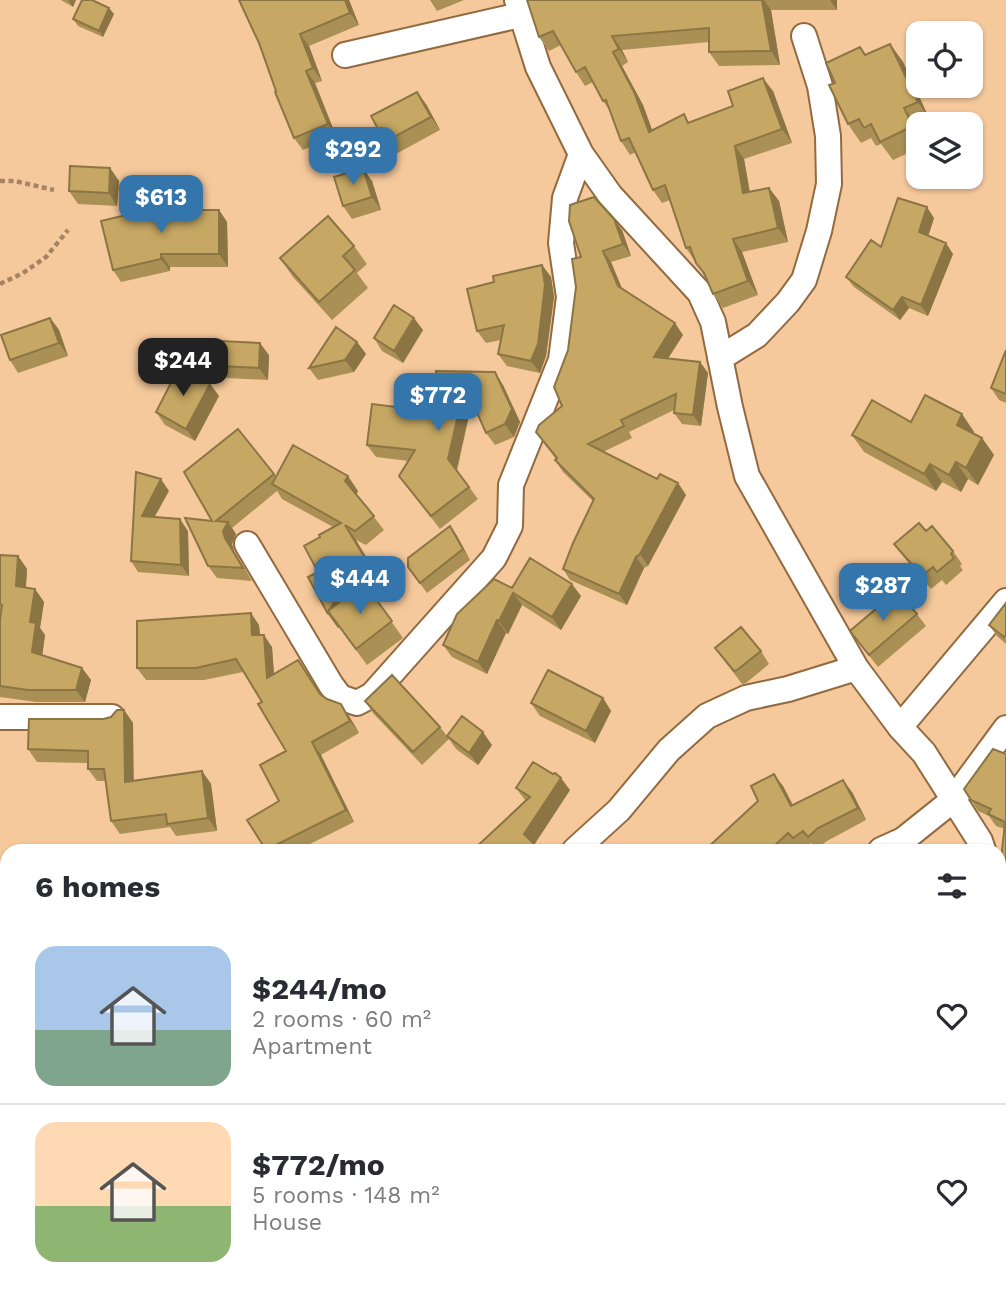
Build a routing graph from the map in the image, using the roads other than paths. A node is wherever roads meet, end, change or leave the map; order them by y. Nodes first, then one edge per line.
1 (518, 8) edge
2 (804, 36) dead end
3 (345, 55) dead end
4 (582, 154) junction
5 (720, 358) junction
6 (247, 544) dead end
7 (1006, 601) edge
8 (856, 668) junction
9 (0, 717) edge
10 (112, 717) edge
11 (900, 727) junction
12 (1006, 728) edge
13 (953, 800) junction
14 (582, 844) edge
15 (894, 844) edge
16 (981, 844) edge

1 - 3 street
1 - 4 street
2 - 5 street
4 - 5 street
4 - 6 street
5 - 8 street
7 - 11 street
8 - 11 street
8 - 14 street
9 - 10 street
11 - 13 street
12 - 13 street
13 - 15 street
13 - 16 street

